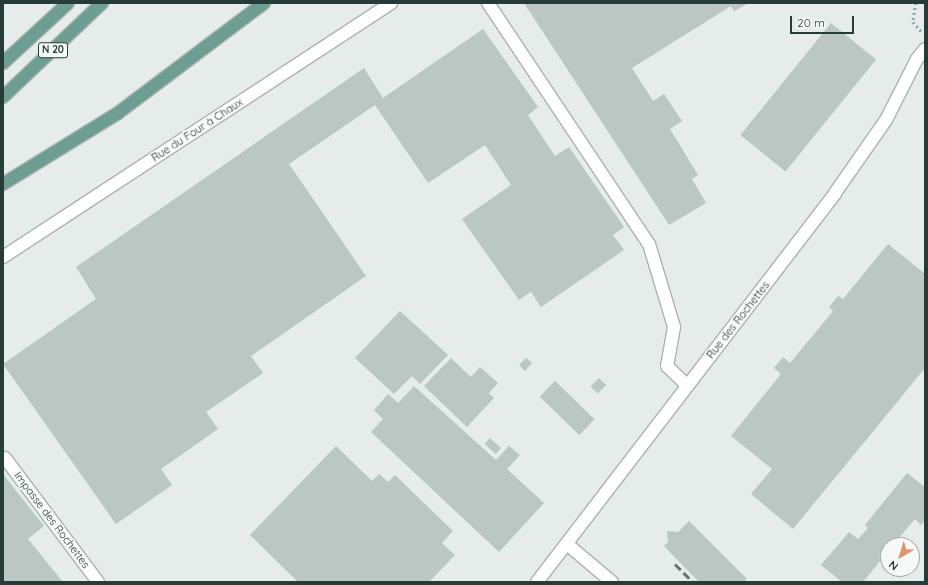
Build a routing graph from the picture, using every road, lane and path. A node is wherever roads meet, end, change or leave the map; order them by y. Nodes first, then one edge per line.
1 (68, 3) edge
2 (102, 3) edge
3 (264, 3) edge
4 (391, 3) edge
5 (488, 3) edge
6 (916, 3) edge
7 (925, 36) edge
8 (925, 49) edge
9 (3, 63) edge
10 (3, 97) edge
11 (3, 184) edge
12 (3, 257) edge
13 (687, 385) junction
14 (5, 458) dead end
15 (567, 544) junction
16 (98, 582) edge
17 (537, 582) edge
18 (612, 582) edge

1 - 9 main road, N 20
2 - 10 main road, N 20
3 - 11 main road
4 - 12 street, Rue du Four à Chaux
5 - 13 street
6 - 7 path
8 - 13 street, Rue des Rochettes
13 - 15 street, Rue des Rochettes
14 - 16 street, Impasse des Rochettes
15 - 17 street, Rue des Rochettes
15 - 18 street

